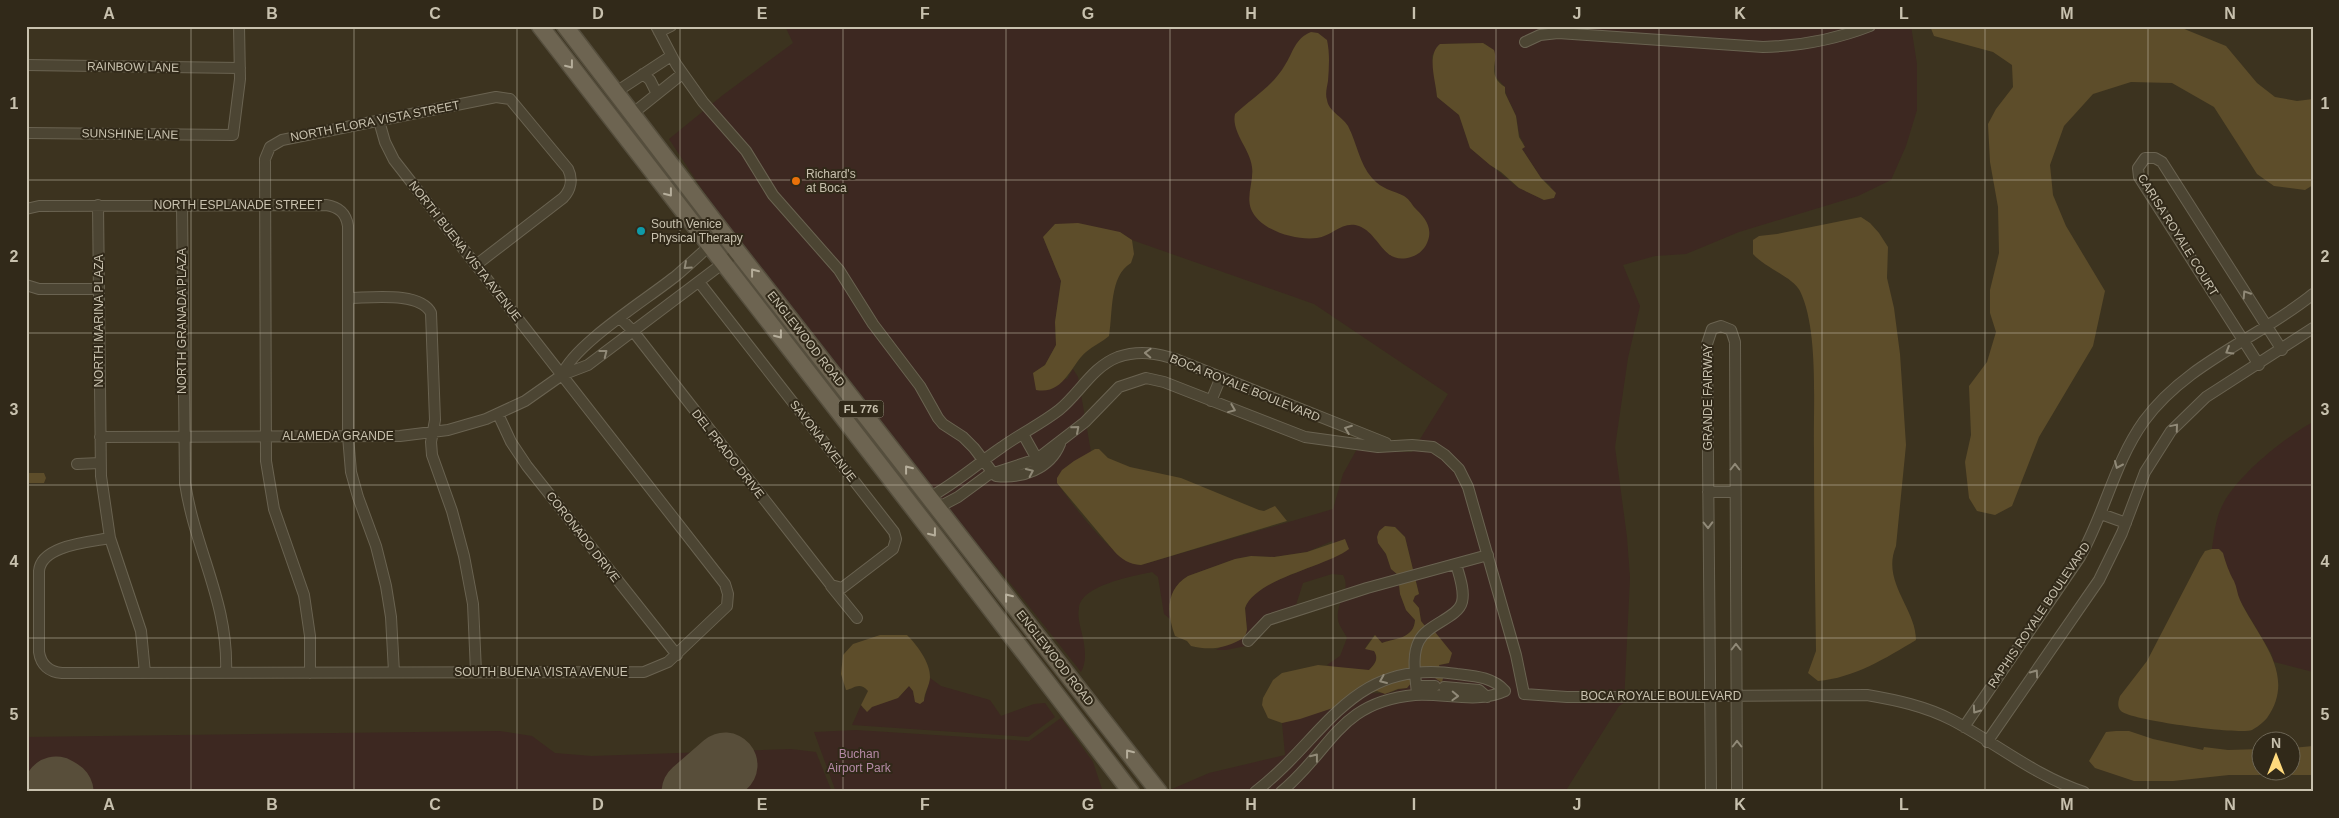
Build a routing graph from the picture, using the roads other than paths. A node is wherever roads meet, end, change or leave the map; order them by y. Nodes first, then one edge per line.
1 (239, 26) edge
2 (540, 26) edge
3 (565, 26) edge
4 (671, 26) edge
5 (1870, 26) edge
6 (658, 29) edge
7 (1525, 42) dead end
8 (671, 56) junction
9 (26, 65) edge
10 (240, 68) junction
11 (643, 74) junction
12 (682, 74) junction
13 (657, 94) junction
14 (624, 103) junction
15 (609, 116) junction
16 (379, 121) junction
17 (26, 132) edge
18 (182, 205) junction
19 (264, 205) junction
20 (98, 206) junction
21 (26, 209) edge
22 (724, 234) junction
23 (710, 246) junction
24 (738, 252) junction
25 (724, 264) junction
26 (476, 265) junction
27 (699, 282) junction
28 (26, 285) edge
29 (99, 289) junction
30 (2313, 294) edge
31 (348, 298) junction
32 (620, 318) junction
33 (2267, 326) junction
34 (2313, 328) edge
35 (633, 331) junction
36 (2244, 341) junction
37 (2282, 350) junction
38 (2259, 365) junction
39 (562, 375) junction
40 (1221, 377) junction
41 (1212, 401) junction
42 (498, 414) junction
43 (433, 433) junction
44 (1023, 434) junction
45 (265, 436) junction
46 (348, 436) junction
47 (100, 437) junction
48 (182, 437) junction
49 (858, 437) junction
50 (1060, 443) junction
51 (1394, 446) junction
52 (1037, 458) junction
53 (984, 460) junction
54 (100, 463) junction
55 (76, 464) dead end
56 (991, 474) junction
57 (1708, 492) junction
58 (1735, 492) junction
59 (934, 502) junction
60 (2100, 514) junction
61 (2126, 524) junction
62 (110, 538) junction
63 (1488, 555) junction
64 (1456, 564) junction
65 (834, 587) junction
66 (857, 618) dead end
67 (1248, 641) dead end
68 (677, 655) junction
69 (394, 672) junction
70 (476, 672) junction
71 (145, 673) junction
72 (226, 673) junction
73 (310, 673) junction
74 (1416, 673) junction
75 (1467, 675) junction
76 (1467, 687) junction
77 (1417, 691) junction
78 (1506, 691) junction
79 (1524, 694) junction
80 (1710, 696) junction
81 (1737, 696) junction
82 (1486, 697) junction
83 (1964, 727) junction
84 (1987, 742) junction
85 (1131, 792) edge
86 (1159, 792) edge
87 (1255, 792) edge
88 (1281, 792) edge
89 (1711, 792) edge
90 (1737, 792) edge
91 (2084, 792) edge

1 - 10 street
2 -> 15 main road, ENGLEWOOD ROAD / FL 776
3 - 14 main road, ENGLEWOOD ROAD / FL 776
4 - 6 street
5 - 7 street
6 - 8 street
8 - 11 street
8 - 12 street
9 - 10 street, RAINBOW LANE
10 - 17 street, SUNSHINE LANE
11 - 13 street
11 - 14 street
12 - 13 street
12 - 53 street
13 - 14 street
14 - 15 main road
14 - 22 main road, ENGLEWOOD ROAD / FL 776
15 -> 23 main road, ENGLEWOOD ROAD / FL 776
16 - 19 street, NORTH FLORA VISTA STREET
16 - 26 street, NORTH BUENA VISTA AVENUE
16 - 26 street, NORTH FLORA VISTA STREET
18 - 19 street, NORTH ESPLANADE STREET
18 - 20 street, NORTH ESPLANADE STREET
18 - 48 street, NORTH GRANADA PLAZA
19 - 31 street, NORTH ESPLANADE STREET
19 - 45 street, NORTH FLORA VISTA STREET
20 - 21 street, NORTH ESPLANADE STREET
20 - 29 street, NORTH MARINA PLAZA
22 - 23 street
22 - 24 main road, ENGLEWOOD ROAD / FL 776
23 - 25 main road, ENGLEWOOD ROAD / FL 776
23 -> 32 street
24 - 25 street
59 -> 24 main road, ENGLEWOOD ROAD / FL 776
25 - 27 street
25 -> 49 main road, ENGLEWOOD ROAD / FL 776
26 - 39 street, NORTH BUENA VISTA AVENUE
27 - 35 street
27 - 65 street, SAVONA AVENUE
28 - 29 street
29 - 47 street, NORTH MARINA PLAZA
30 - 33 street, RAPHIS ROYALE BOULEVARD
31 - 43 street
31 - 46 street, NORTH ESPLANADE STREET
32 - 35 street, DEL PRADO DRIVE
32 - 39 street
33 - 36 street, RAPHIS ROYALE BOULEVARD
33 -> 36 street, CARISA ROYALE COURT
33 - 37 street, CARISA ROYALE COURT
34 - 37 street
39 -> 35 street
35 - 65 street, DEL PRADO DRIVE
36 - 38 street, CARISA ROYALE COURT
36 -> 60 street, RAPHIS ROYALE BOULEVARD
37 - 38 street
61 -> 38 street
39 - 42 street, ALAMEDA GRANDE
39 - 68 street, SOUTH BUENA VISTA AVENUE
40 - 41 street
40 -> 44 street, BOCA ROYALE BOULEVARD
51 -> 40 street, BOCA ROYALE BOULEVARD
50 -> 41 street, BOCA ROYALE BOULEVARD
41 -> 51 street, BOCA ROYALE BOULEVARD
42 - 43 street, ALAMEDA GRANDE
42 - 68 street, CORONADO DRIVE
43 - 46 street, ALAMEDA GRANDE
43 - 70 street
44 - 52 street
44 - 53 street, BOCA ROYALE BOULEVARD
45 - 46 street, ALAMEDA GRANDE
45 - 48 street, ALAMEDA GRANDE
45 - 73 street, NORTH FLORA VISTA STREET
46 - 69 street, NORTH ESPLANADE STREET
47 - 48 street, ALAMEDA GRANDE
47 - 54 street, NORTH MARINA PLAZA
48 - 72 street, NORTH GRANADA PLAZA
49 - 59 main road
49 -> 85 main road, ENGLEWOOD ROAD / FL 776
50 - 52 street, BOCA ROYALE BOULEVARD
56 -> 50 street
51 - 63 street, BOCA ROYALE BOULEVARD
52 - 56 street, BOCA ROYALE BOULEVARD
53 - 56 street
53 - 59 street, BOCA ROYALE BOULEVARD
54 - 55 street
54 - 62 street, NORTH MARINA PLAZA
56 - 59 street, BOCA ROYALE BOULEVARD
57 - 58 street
58 -> 57 street, GRANDE FAIRWAY
57 -> 80 street, GRANDE FAIRWAY
81 -> 58 street, GRANDE FAIRWAY
86 -> 59 main road, ENGLEWOOD ROAD / FL 776
60 - 61 street
60 -> 83 street, RAPHIS ROYALE BOULEVARD
84 -> 61 street
62 - 71 street, NORTH MARINA PLAZA
62 - 71 street, SOUTH BUENA VISTA AVENUE
63 - 64 street
63 - 79 street, BOCA ROYALE BOULEVARD
64 - 67 street
64 - 74 street
65 - 66 street, DEL PRADO DRIVE
68 - 70 street, SOUTH BUENA VISTA AVENUE
69 - 70 street, SOUTH BUENA VISTA AVENUE
69 - 73 street, SOUTH BUENA VISTA AVENUE
71 - 72 street, SOUTH BUENA VISTA AVENUE
72 - 73 street, SOUTH BUENA VISTA AVENUE
74 - 75 street
74 - 77 street
74 -> 87 street
75 - 76 street
75 - 78 street
76 - 77 street
76 - 82 street
77 -> 82 street
88 -> 77 street
78 - 79 street
78 - 82 street
79 - 80 street, BOCA ROYALE BOULEVARD
80 - 81 street, BOCA ROYALE BOULEVARD
80 - 89 street, GRANDE FAIRWAY
81 - 83 street, BOCA ROYALE BOULEVARD
90 -> 81 street, GRANDE FAIRWAY
83 - 84 street, BOCA ROYALE BOULEVARD
84 - 91 street, BOCA ROYALE BOULEVARD

